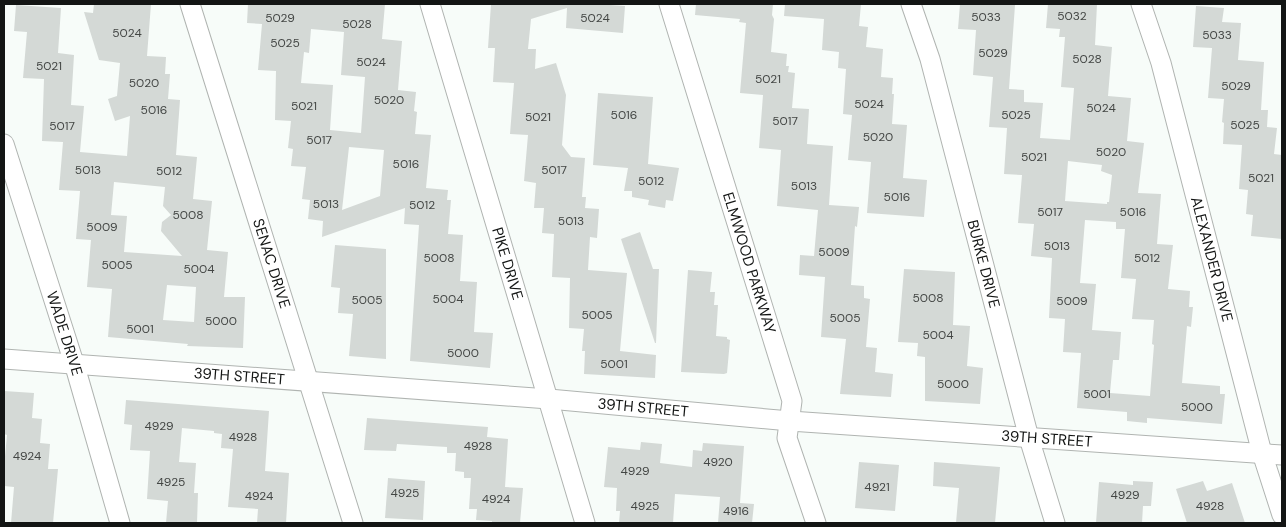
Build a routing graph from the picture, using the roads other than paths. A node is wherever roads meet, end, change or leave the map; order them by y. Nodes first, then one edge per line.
1 (190, 4) edge
2 (430, 4) edge
3 (669, 4) edge
4 (911, 4) edge
5 (1141, 4) edge
6 (4, 144) edge
7 (4, 359) edge
8 (74, 363) junction
9 (309, 381) junction
10 (549, 399) junction
11 (790, 421) junction
12 (1029, 438) junction
13 (1262, 453) junction
14 (1282, 455) edge
15 (1282, 515) edge
16 (120, 523) edge
17 (353, 523) edge
18 (585, 523) edge
19 (816, 523) edge
20 (1055, 523) edge

1 - 9 street, SENAC DRIVE
2 - 10 street, PIKE DRIVE
3 - 11 street, ELMWOOD PARKWAY
4 - 12 street, BURKE DRIVE
5 - 13 street, ALEXANDER DRIVE
6 - 8 street, WADE DRIVE
7 - 8 street, 39TH STREET
8 - 9 street, 39TH STREET
8 - 16 street, WADE DRIVE
9 - 10 street, 39TH STREET
9 - 17 street, SENAC DRIVE
10 - 11 street, 39TH STREET
10 - 18 street, PIKE DRIVE
11 - 12 street, 39TH STREET
11 - 19 street, ELMWOOD PARKWAY
12 - 13 street, 39TH STREET
12 - 20 street, BURKE DRIVE
13 - 14 street, 39TH STREET
13 - 15 street, ALEXANDER DRIVE

